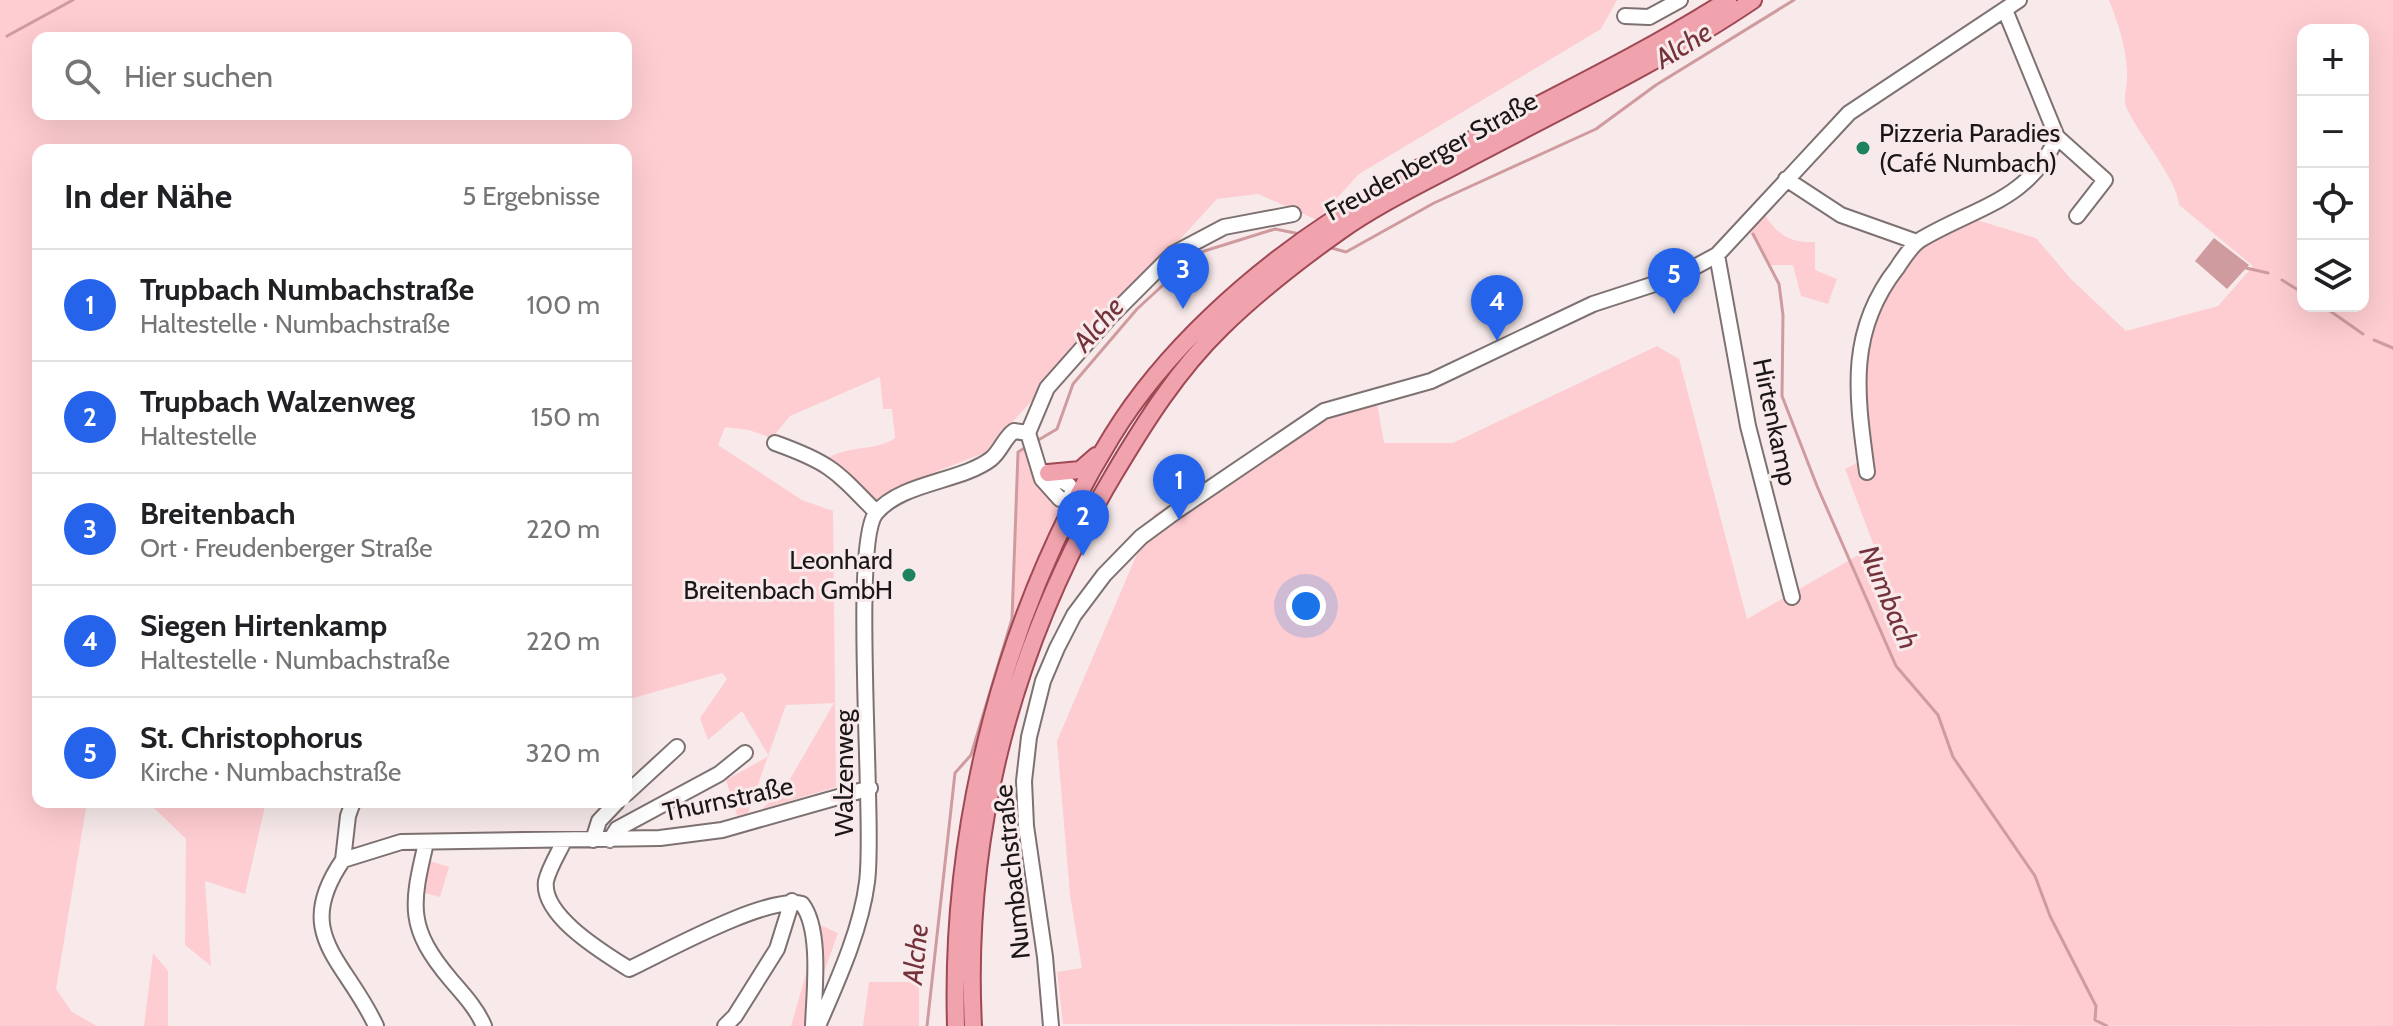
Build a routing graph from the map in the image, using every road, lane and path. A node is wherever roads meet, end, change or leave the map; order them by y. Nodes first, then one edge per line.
1 (1680, 0) edge
2 (1728, 0) edge
3 (1753, 0) edge
4 (2019, 0) edge
5 (2005, 10) junction
6 (1625, 16) dead end
7 (2057, 137) junction
8 (1786, 179) junction
9 (1293, 214) dead end
10 (2077, 216) dead end
11 (1315, 242) junction
12 (1917, 242) junction
13 (1717, 255) junction
14 (1028, 433) junction
15 (1112, 436) junction
16 (775, 443) dead end
17 (1044, 472) junction
18 (1867, 472) dead end
19 (1078, 500) junction
20 (1094, 508) junction
21 (876, 512) junction
22 (1792, 597) dead end
23 (677, 747) dead end
24 (745, 753) dead end
25 (632, 788) edge
26 (870, 788) junction
27 (351, 808) edge
28 (611, 808) edge
29 (593, 840) junction
30 (610, 840) junction
31 (564, 841) junction
32 (426, 843) junction
33 (343, 860) junction
34 (792, 901) junction
35 (376, 1026) edge
36 (484, 1026) edge
37 (725, 1026) edge
38 (815, 1026) edge
39 (956, 1026) edge
40 (973, 1026) edge
41 (1051, 1026) edge

1 - 6 street
2 - 11 main road, Freudenberger Straße
3 - 11 main road, Freudenberger Straße
4 - 5 street, Numbachstraße
5 - 7 street
5 - 8 street, Numbachstraße
7 - 10 street
7 - 12 street
8 - 12 street
8 - 13 street, Numbachstraße
9 - 14 street
11 - 15 main road, Freudenberger Straße
11 - 20 main road, Freudenberger Straße
12 - 18 street
13 - 22 street, Hirtenkamp
13 - 41 street, Numbachstraße
14 - 17 street
14 - 21 street
15 - 17 main road
15 - 19 main road, Freudenberger Straße
16 - 21 street
17 - 19 street
19 - 20 street
19 - 39 main road, Freudenberger Straße
20 - 40 main road, Freudenberger Straße
21 - 26 street, Walzenweg
23 - 25 street, Thurnstraße
24 - 30 street
26 - 30 street, Thurnstraße
26 - 38 street, Walzenweg
27 - 33 street
28 - 29 street
29 - 30 street, Thurnstraße
29 - 31 street, Thurnstraße
31 - 32 street, Thurnstraße
31 - 34 street
32 - 33 street, Thurnstraße
32 - 36 street
33 - 35 street
34 - 37 street
34 - 38 street

